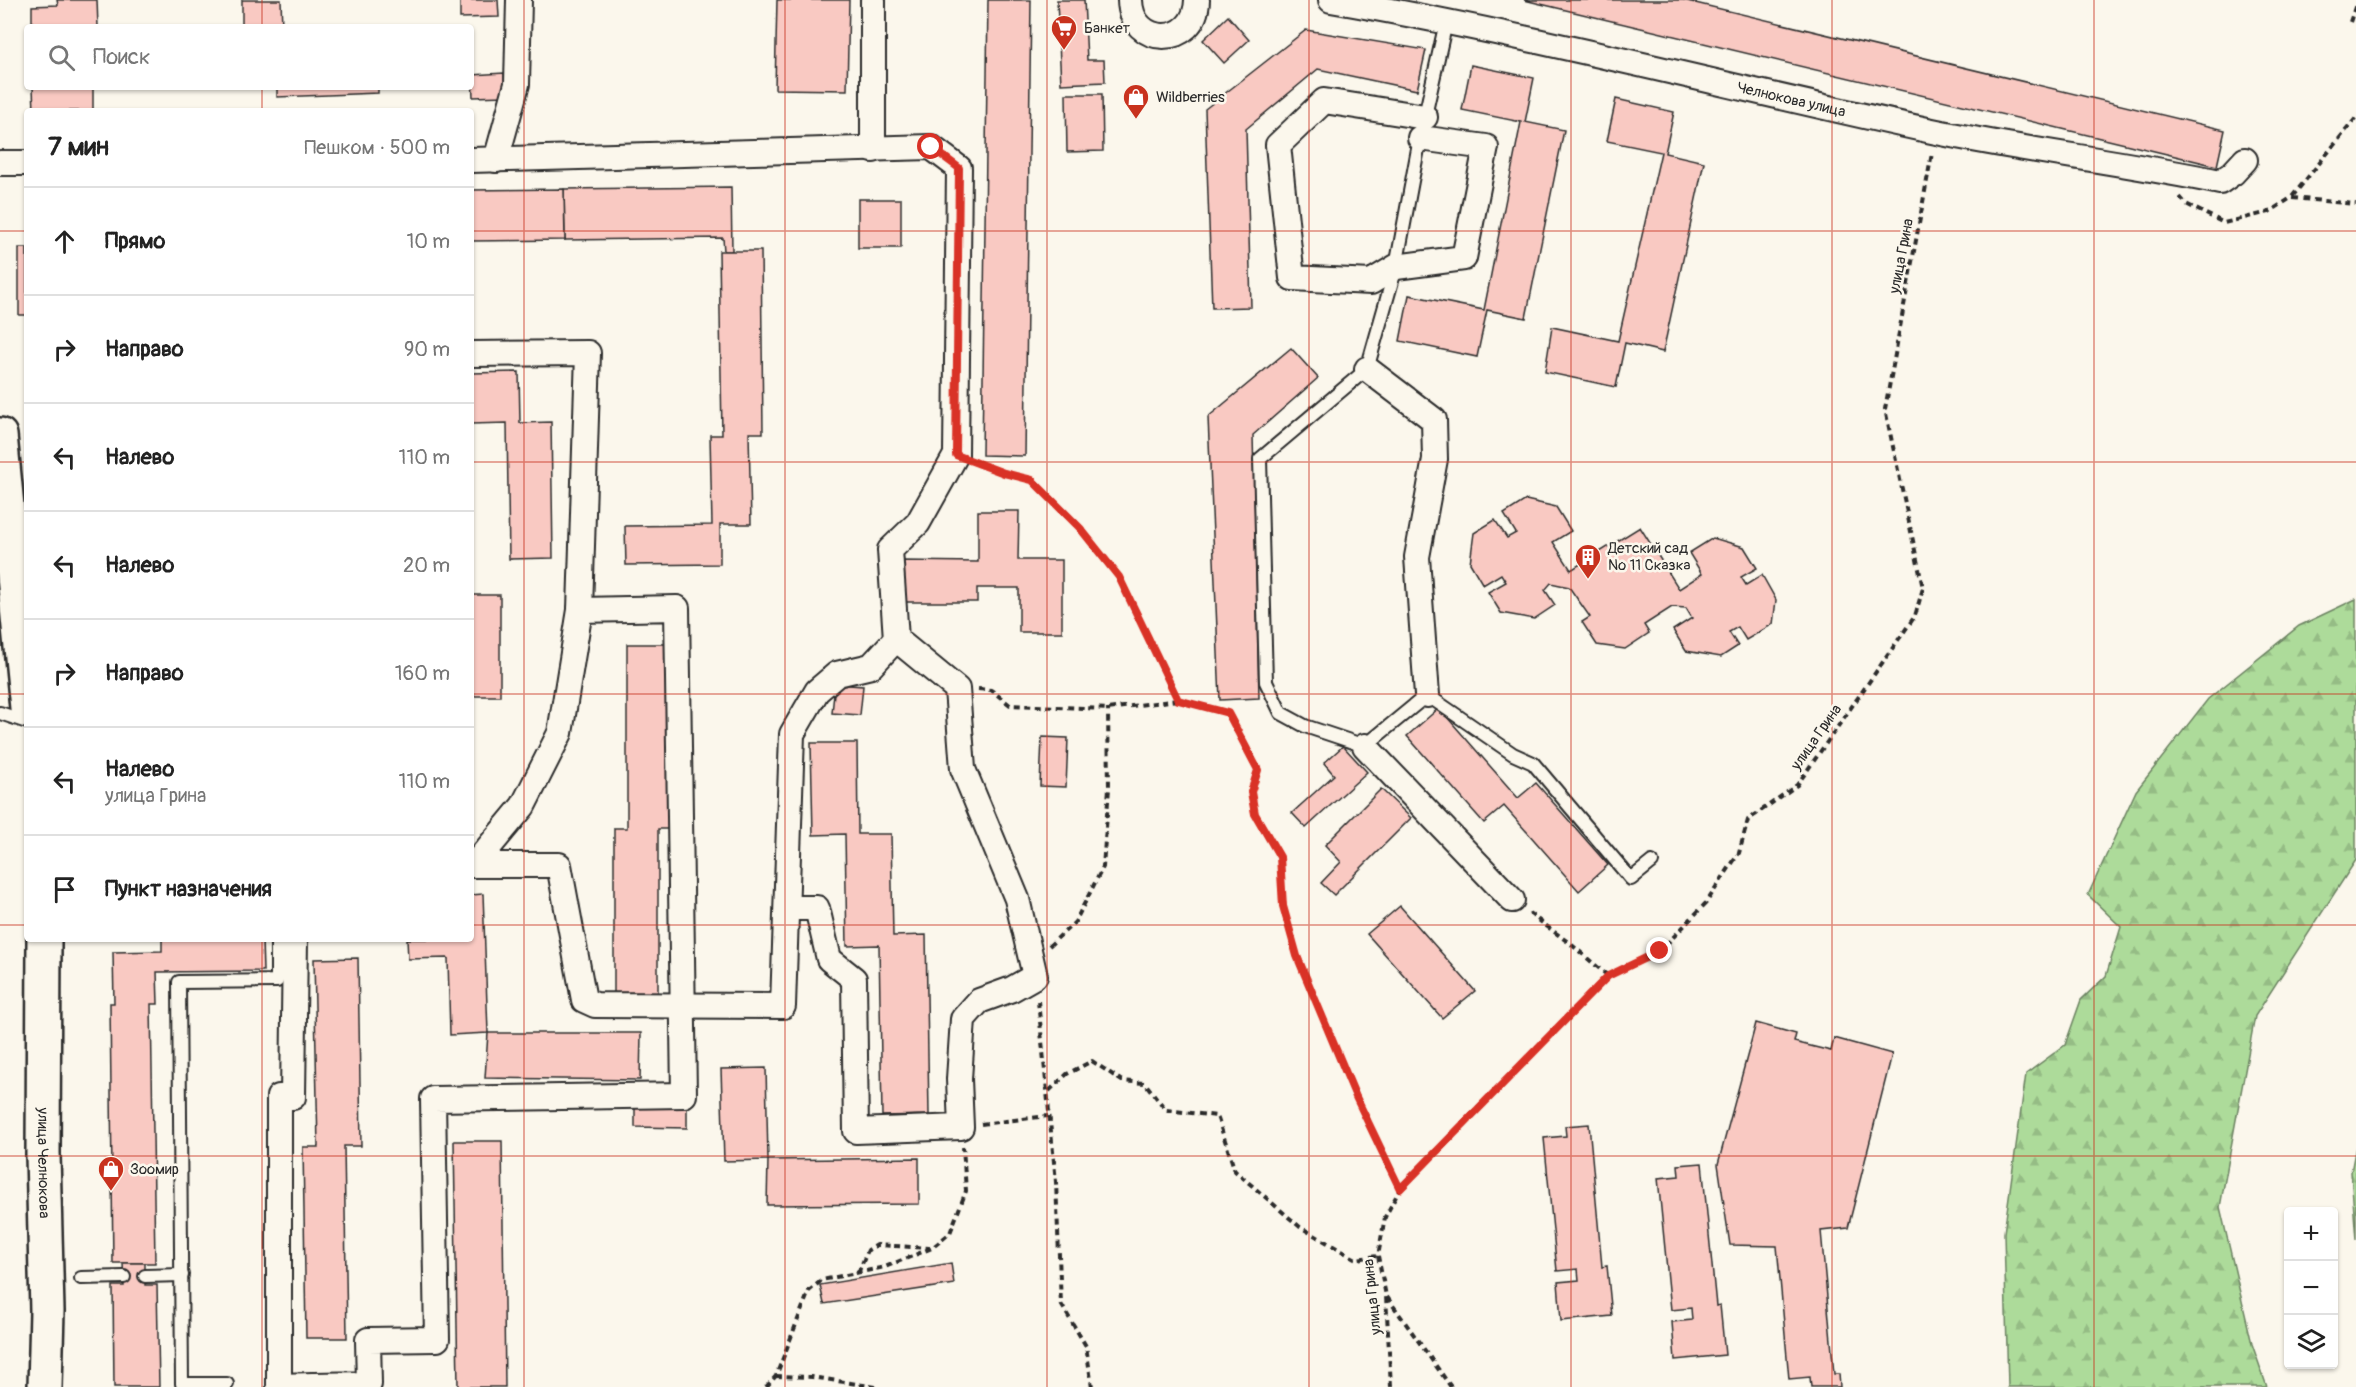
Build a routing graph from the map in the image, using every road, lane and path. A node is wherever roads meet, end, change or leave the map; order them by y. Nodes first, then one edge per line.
1 (519, 0) edge
2 (873, 0) edge
3 (1130, 0) edge
4 (1197, 0) edge
5 (1331, 0) edge
6 (2356, 4) edge
7 (1446, 22) junction
8 (2350, 22) dead end
9 (2355, 122) edge
10 (1422, 128) junction
11 (1935, 132) junction
12 (873, 150) junction
13 (474, 160) edge
14 (496, 160) junction
15 (2245, 160) dead end
16 (0, 163) edge
17 (24, 163) edge
18 (2153, 168) junction
19 (2291, 198) junction
20 (2356, 204) edge
21 (1396, 267) junction
22 (474, 354) edge
23 (1367, 369) junction
24 (0, 435) edge
25 (956, 455) junction
26 (2, 476) edge
27 (580, 610) junction
28 (896, 639) junction
29 (24, 680) edge
30 (957, 689) junction
31 (1427, 695) junction
32 (1178, 700) junction
33 (1108, 709) junction
34 (0, 714) edge
35 (24, 721) edge
36 (1365, 746) junction
37 (1652, 862) dead end
38 (474, 863) edge
39 (474, 865) edge
40 (1512, 900) joint
41 (787, 908) junction
42 (44, 942) edge
43 (277, 942) edge
44 (295, 942) edge
45 (1035, 976) junction
46 (1608, 976) junction
47 (683, 1007) junction
48 (1048, 1091) junction
49 (1048, 1116) junction
50 (961, 1127) junction
51 (1400, 1189) junction
52 (932, 1248) junction
53 (1378, 1256) junction
54 (858, 1274) junction
55 (182, 1275) junction
56 (124, 1276) dead end
57 (145, 1276) dead end
58 (81, 1278) dead end
59 (1386, 1296) junction
60 (776, 1376) junction
61 (227, 1384) dead end
62 (314, 1386) edge
63 (45, 1387) edge
64 (766, 1387) edge
65 (876, 1387) edge
66 (1092, 1387) edge
67 (1391, 1387) edge
68 (1451, 1387) edge

1 - 14 street
2 - 12 street
3 - 4 street
5 - 7 street, Челнокова улица
6 - 8 path
7 - 10 lane
7 - 11 street, Челнокова улица
9 - 19 path
10 - 21 lane
10 - 21 street
10 - 21 street
11 - 18 street, Челнокова улица
11 - 46 path, улица Грина
12 - 14 street
12 - 25 street
13 - 14 street
15 - 18 street, Челнокова улица
16 - 17 street
18 - 19 path
19 - 20 path
21 - 23 lane
22 - 27 street
23 - 31 street
23 - 36 lane
24 - 26 main road
25 - 28 street
25 - 32 path
26 - 29 main road
27 - 38 street
27 - 47 street
28 - 30 street
28 - 41 street
30 - 33 path
30 - 45 street
31 - 36 lane
31 - 37 lane
32 - 33 path
32 - 51 path
33 - 45 path
34 - 35 lane
36 - 40 street
39 - 47 street
40 - 46 path
41 - 47 street
41 - 50 street
42 - 63 main road, улица Челнокова
43 - 55 lane
44 - 62 street
45 - 48 path
45 - 50 street
46 - 51 path, улица Грина
47 - 62 street
48 - 49 path
48 - 53 path
49 - 50 path
49 - 66 path
50 - 52 path
51 - 53 path, улица Грина
52 - 54 path
52 - 54 path
53 - 59 path, улица Грина
54 - 60 path
55 - 57 lane
55 - 61 lane
56 - 58 lane
59 - 67 path, улица Грина
59 - 68 path
60 - 64 path
60 - 65 path

